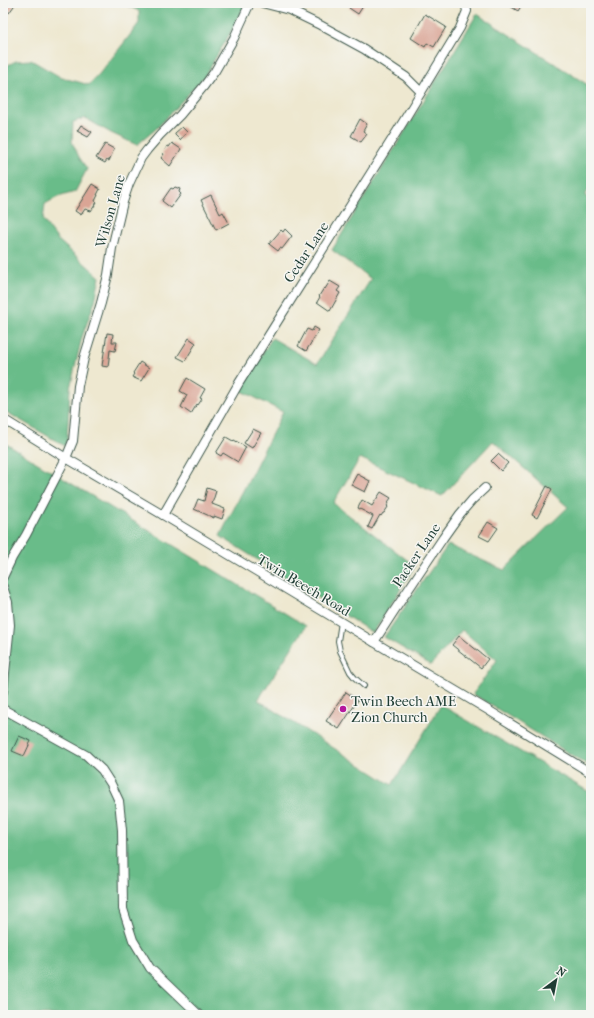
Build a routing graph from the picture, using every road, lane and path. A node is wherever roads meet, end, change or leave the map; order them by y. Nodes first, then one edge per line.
1 (250, 3) edge
2 (262, 3) edge
3 (465, 3) edge
4 (422, 92) junction
5 (3, 419) edge
6 (66, 458) junction
7 (485, 488) dead end
8 (163, 515) junction
9 (3, 577) edge
10 (3, 587) edge
11 (341, 622) junction
12 (374, 642) junction
13 (364, 686) dead end
14 (3, 692) edge
15 (3, 709) edge
16 (591, 773) edge
17 (199, 1015) edge

1 - 6 street, Wilson Lane
2 - 4 street
3 - 4 street, Cedar Lane
4 - 8 street, Cedar Lane
5 - 6 street, Twin Beech Road
6 - 8 street, Twin Beech Road
6 - 9 street, Wilson Lane
7 - 12 street, Packer Lane
8 - 11 street, Twin Beech Road
10 - 14 street
11 - 12 street, Twin Beech Road
11 - 13 lane
12 - 16 street, Twin Beech Road
15 - 17 street

